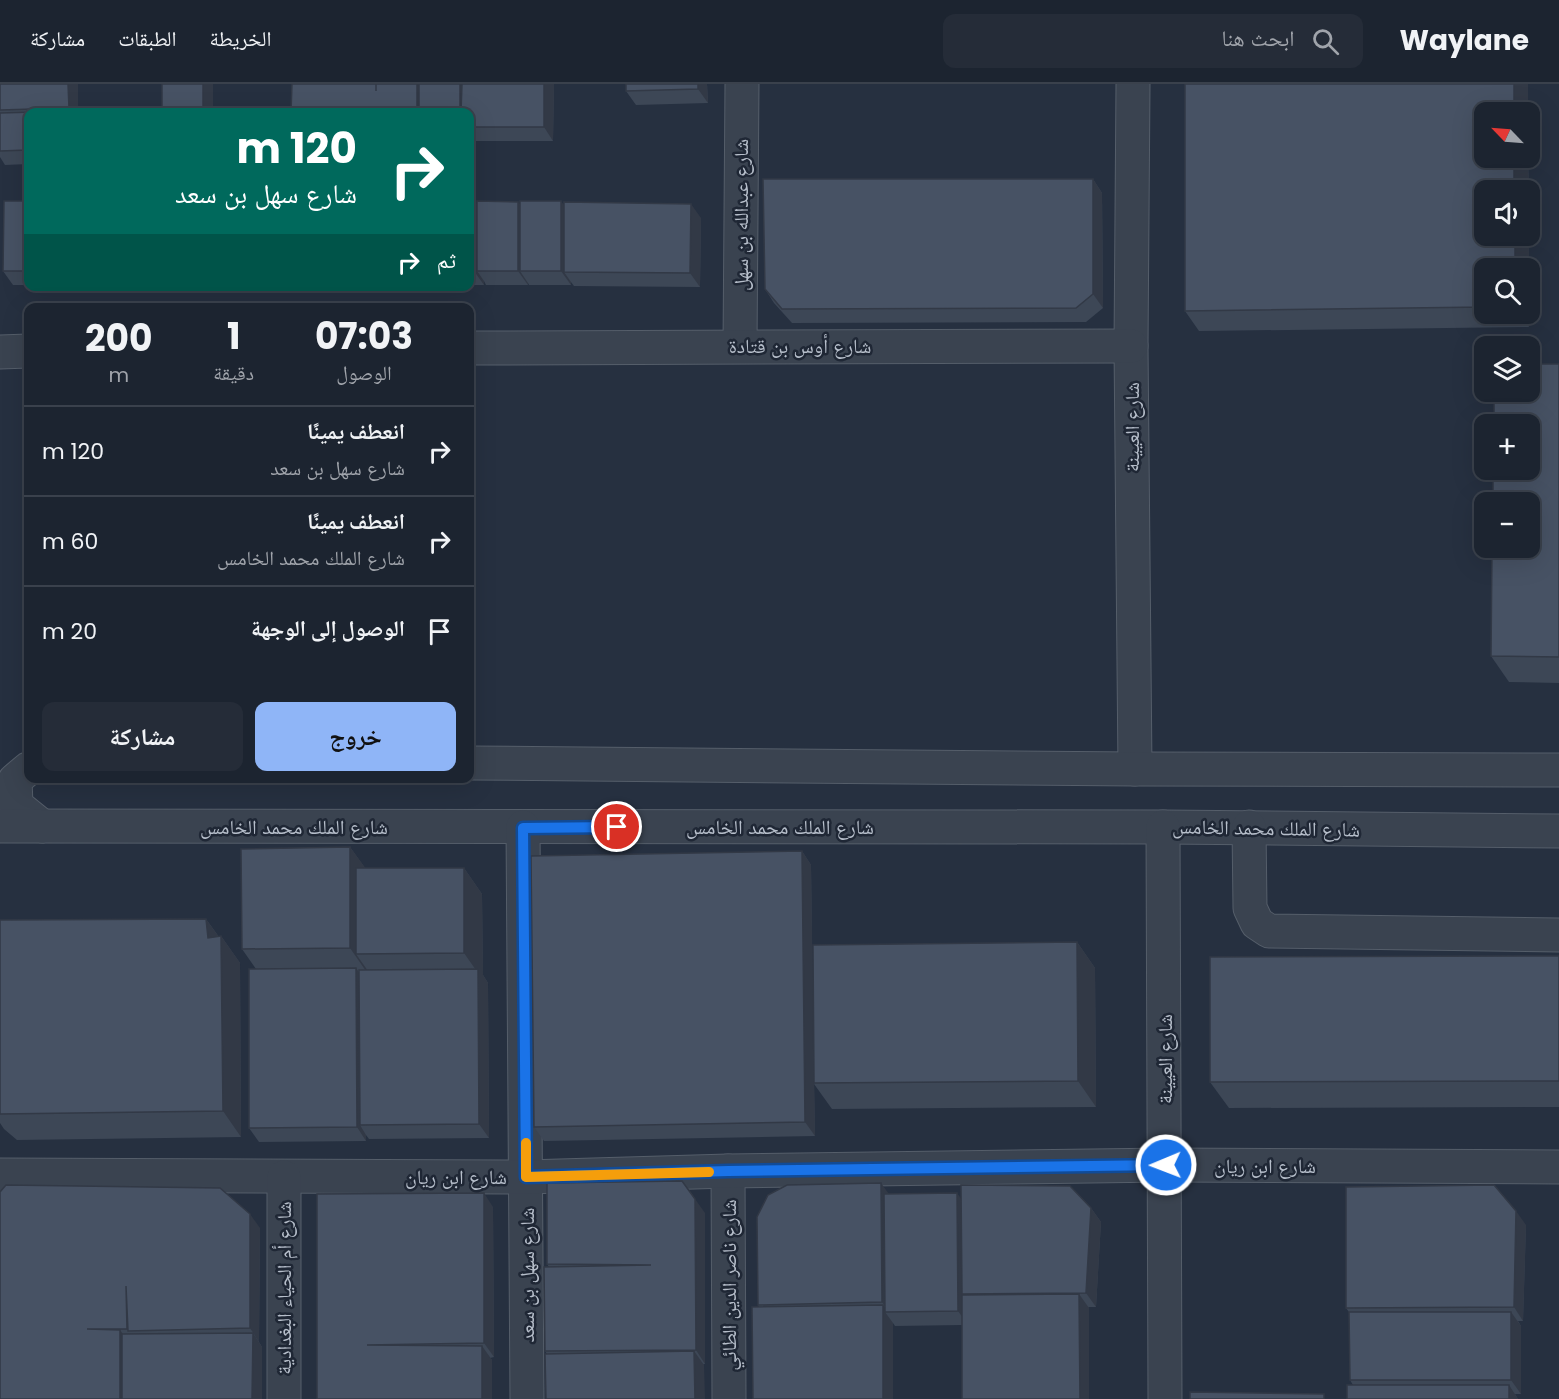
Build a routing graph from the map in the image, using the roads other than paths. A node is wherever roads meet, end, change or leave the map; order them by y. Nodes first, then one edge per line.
1 (742, 84) edge
2 (1133, 84) edge
3 (740, 346) junction
4 (1131, 346) junction
5 (474, 348) edge
6 (24, 351) edge
7 (0, 352) edge
8 (24, 759) edge
9 (0, 760) edge
10 (474, 763) edge
11 (1135, 769) junction
12 (1559, 770) edge
13 (24, 772) edge
14 (0, 826) edge
15 (42, 826) junction
16 (1163, 826) junction
17 (1249, 827) junction
18 (523, 828) junction
19 (1559, 831) edge
20 (1559, 935) edge
21 (1166, 1165) junction
22 (1559, 1167) edge
23 (728, 1171) junction
24 (0, 1175) edge
25 (285, 1177) junction
26 (526, 1177) junction
27 (284, 1399) edge
28 (527, 1399) edge
29 (729, 1399) edge
30 (1165, 1399) edge

1 - 3 street, شارع عبدالله بن سهل
2 - 4 street, شارع العيينة
3 - 4 street, شارع أوس بن قتادة
3 - 5 street, شارع أوس بن قتادة
4 - 11 street, شارع العيينة
6 - 7 street
8 - 9 street
10 - 11 street
11 - 12 street
13 - 15 street
14 - 15 street, شارع الملك محمد الخامس
15 - 18 street, شارع الملك محمد الخامس
16 - 17 street, شارع الملك محمد الخامس
16 - 18 street, شارع الملك محمد الخامس
16 - 21 street, شارع العيينة
17 - 19 street, شارع الملك محمد الخامس
17 - 20 street
18 - 26 street, شارع سهل بن سعد
21 - 22 street, شارع ابن ريان
21 - 23 street, شارع ابن ريان
21 - 30 street, شارع العيينة
23 - 26 street, شارع ابن ريان
23 - 29 street, شارع ناصر الدين الطائي
24 - 25 street, شارع ابن ريان
25 - 26 street, شارع ابن ريان
25 - 27 street, شارع أم الحياء البغدادية
26 - 28 street, شارع سهل بن سعد

